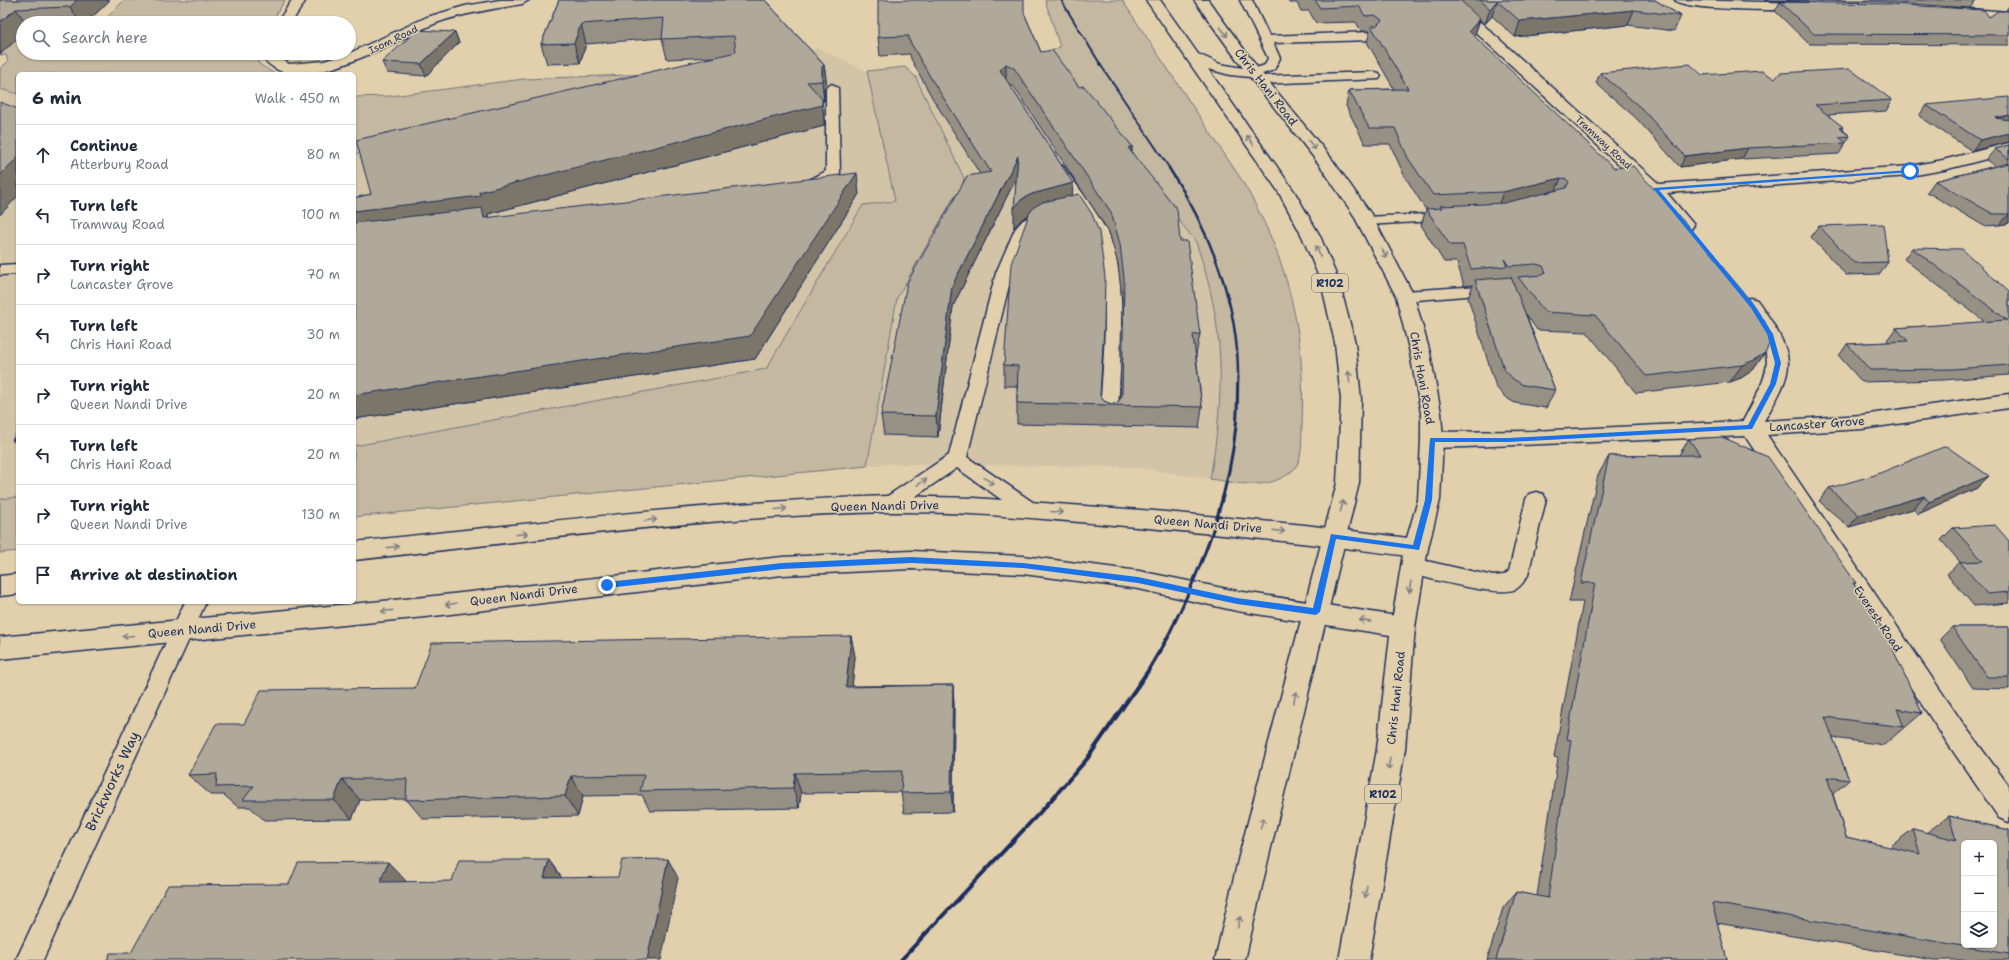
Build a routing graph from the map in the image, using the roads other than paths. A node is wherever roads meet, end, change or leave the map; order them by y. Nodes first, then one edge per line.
1 (299, 0) edge
2 (522, 0) edge
3 (1153, 0) edge
4 (1201, 0) edge
5 (1246, 0) edge
6 (1448, 0) edge
7 (1682, 0) edge
8 (1818, 7) edge
9 (1943, 11) edge
10 (289, 16) edge
11 (2009, 16) edge
12 (1371, 36) edge
13 (1266, 40) junction
14 (356, 56) edge
15 (1193, 57) junction
16 (273, 60) edge
17 (346, 60) edge
18 (1375, 76) dead end
19 (1257, 77) junction
20 (832, 88) dead end
21 (2009, 148) edge
22 (1049, 154) edge
23 (794, 188) edge
24 (1655, 189) junction
25 (1071, 209) junction
26 (1465, 216) edge
27 (1366, 221) junction
28 (1694, 236) edge
29 (16, 269) edge
30 (0, 270) edge
31 (1514, 289) edge
32 (1738, 289) edge
33 (1405, 296) junction
34 (2009, 401) edge
35 (1109, 417) edge
36 (1750, 427) junction
37 (1432, 440) junction
38 (957, 459) junction
39 (1536, 498) dead end
40 (890, 504) junction
41 (1030, 510) junction
42 (1334, 536) junction
43 (356, 551) edge
44 (1415, 557) junction
45 (16, 584) edge
46 (0, 586) edge
47 (195, 604) edge
48 (1316, 612) junction
49 (1403, 627) junction
50 (181, 631) junction
51 (0, 648) edge
52 (2009, 809) edge
53 (29, 960) edge
54 (1230, 960) edge
55 (1354, 960) edge

1 - 10 main road
2 - 14 main road, Isom Road
3 - 15 main road, R102
4 -> 19 main road, Chris Hani Road / R102
5 - 13 lane
6 - 24 main road, Tramway Road
7 - 8 main road
9 - 11 main road
12 - 13 lane
13 - 19 lane
15 - 19 main road
42 -> 15 main road, R102
16 - 17 main road, Isom Road
18 - 19 lane
19 -> 27 main road, Chris Hani Road / R102
20 - 23 lane
21 - 24 main road
22 - 25 lane
24 - 28 main road, Tramway Road
25 - 35 lane
25 - 38 lane
26 - 27 lane
27 -> 33 main road, Chris Hani Road / R102
29 - 30 lane
31 - 33 lane
32 - 36 main road
33 - 37 main road, Chris Hani Road / R102
34 - 36 main road, Lancaster Grove
36 - 37 main road, Lancaster Grove
36 - 52 main road, Everest Road
37 - 44 main road, Chris Hani Road / R102
40 -> 38 lane
38 -> 41 lane
39 - 44 lane
40 - 41 main road, Queen Nandi Drive
43 -> 40 main road, Queen Nandi Drive
41 -> 42 main road, Queen Nandi Drive
42 - 44 main road, Queen Nandi Drive
42 - 48 main road, R102
44 -> 49 main road, Chris Hani Road / R102
45 - 46 main road
47 - 50 lane, Brickworks Way
49 -> 48 main road, Queen Nandi Drive
48 -> 50 main road, Queen Nandi Drive
54 -> 48 main road, R102
49 -> 55 main road, Chris Hani Road / R102
50 -> 51 main road, Queen Nandi Drive
50 - 53 lane, Brickworks Way

